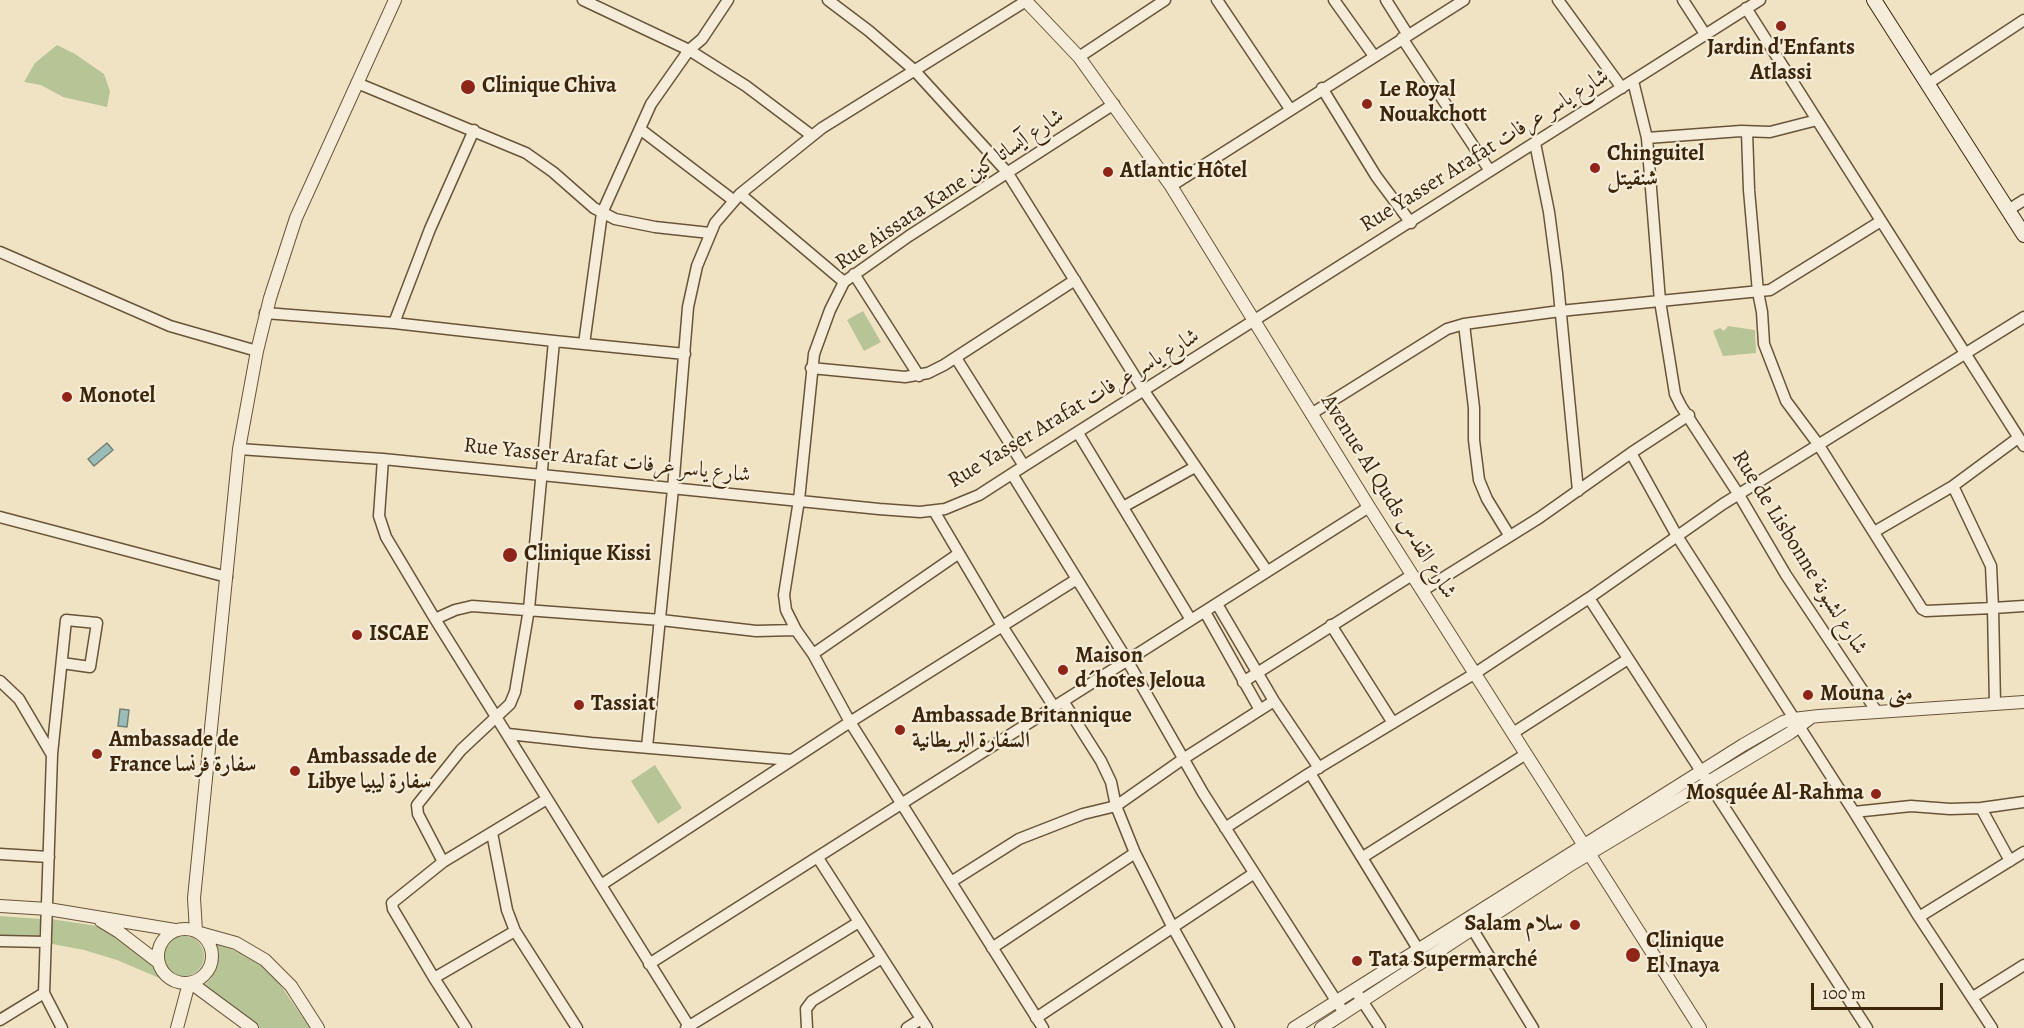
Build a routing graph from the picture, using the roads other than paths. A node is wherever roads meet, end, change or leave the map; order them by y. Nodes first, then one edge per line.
1 (395, 0) edge
2 (583, 0) edge
3 (728, 0) edge
4 (828, 0) edge
5 (1165, 0) edge
6 (1217, 0) edge
7 (1334, 0) edge
8 (1386, 0) edge
9 (1464, 0) edge
10 (1558, 0) edge
11 (1683, 0) edge
12 (1760, 0) edge
13 (1874, 0) edge
14 (1025, 1) edge
15 (1746, 8) junction
16 (2024, 20) edge
17 (1705, 34) junction
18 (1405, 37) junction
19 (689, 50) junction
20 (1374, 56) junction
21 (1079, 57) junction
22 (914, 70) junction
23 (1633, 81) junction
24 (357, 83) junction
25 (1927, 84) junction
26 (1322, 88) junction
27 (1622, 88) junction
28 (1114, 104) junction
29 (1290, 109) junction
30 (1817, 120) junction
31 (640, 129) junction
32 (474, 130) junction
33 (1747, 132) junction
34 (812, 135) junction
35 (1647, 138) junction
36 (1535, 143) junction
37 (1490, 171) junction
38 (1007, 172) junction
39 (1171, 186) junction
40 (736, 197) junction
41 (2024, 200) edge
42 (2008, 210) junction
43 (602, 213) junction
44 (1881, 221) junction
45 (1411, 223) junction
46 (710, 233) junction
47 (2024, 235) edge
48 (0, 252) edge
49 (854, 274) junction
50 (1075, 280) junction
51 (844, 282) junction
52 (1758, 292) junction
53 (1660, 301) junction
54 (1560, 311) junction
55 (265, 313) junction
56 (2024, 317) edge
57 (1254, 322) junction
58 (394, 323) junction
59 (1464, 324) junction
60 (554, 341) junction
61 (584, 344) junction
62 (257, 351) junction
63 (1966, 353) junction
64 (684, 354) junction
65 (956, 358) junction
66 (812, 368) junction
67 (919, 376) junction
68 (1144, 391) junction
69 (1311, 414) junction
70 (1689, 415) junction
71 (1078, 433) junction
72 (2021, 442) edge
73 (1818, 444) junction
74 (239, 449) junction
75 (1631, 453) junction
76 (383, 459) junction
77 (1024, 466) junction
78 (1195, 467) junction
79 (542, 474) junction
80 (1012, 474) junction
81 (1953, 486) junction
82 (673, 489) junction
83 (1578, 491) junction
84 (1739, 495) junction
85 (799, 500) junction
86 (1123, 507) junction
87 (1369, 507) junction
88 (934, 511) junction
89 (0, 517) edge
90 (1874, 532) junction
91 (1509, 536) junction
92 (1677, 536) junction
93 (958, 554) junction
94 (1267, 571) junction
95 (1412, 575) junction
96 (227, 577) junction
97 (1077, 579) junction
98 (1422, 591) junction
99 (1589, 598) junction
100 (1217, 604) junction
101 (2024, 606) edge
102 (1993, 608) junction
103 (529, 609) junction
104 (1205, 612) junction
105 (435, 620) junction
106 (661, 620) junction
107 (1191, 620) junction
108 (1002, 626) junction
109 (1331, 626) junction
110 (796, 630) junction
111 (813, 654) junction
112 (1629, 658) junction
113 (1127, 660) junction
114 (62, 663) junction
115 (1258, 673) junction
116 (1474, 674) junction
117 (0, 681) edge
118 (1243, 682) junction
119 (1274, 701) junction
120 (2024, 702) edge
121 (1059, 704) junction
122 (1995, 704) junction
123 (1260, 710) junction
124 (1876, 712) junction
125 (496, 717) junction
126 (850, 722) junction
127 (1393, 723) junction
128 (1796, 723) junction
129 (1513, 733) junction
130 (508, 734) junction
131 (646, 747) junction
132 (52, 754) junction
133 (1526, 754) junction
134 (1183, 759) junction
135 (791, 760) junction
136 (1314, 771) junction
137 (1705, 776) junction
138 (547, 799) junction
139 (2024, 802) edge
140 (902, 804) junction
141 (1116, 806) junction
142 (1980, 808) junction
143 (1854, 812) junction
144 (1225, 828) junction
145 (492, 833) junction
146 (1587, 849) junction
147 (2024, 852) edge
148 (1135, 853) junction
149 (0, 854) edge
150 (49, 857) junction
151 (1363, 857) junction
152 (818, 858) junction
153 (2010, 861) junction
154 (443, 862) junction
155 (1253, 874) junction
156 (951, 882) junction
157 (601, 885) junction
158 (0, 906) edge
159 (48, 909) junction
160 (1919, 917) junction
161 (95, 918) junction
162 (859, 922) junction
163 (1172, 926) junction
164 (1473, 930) junction
165 (188, 931) junction
166 (515, 931) junction
167 (0, 941) edge
168 (46, 942) junction
169 (992, 948) junction
170 (1418, 949) junction
171 (882, 958) junction
172 (158, 962) junction
173 (649, 964) junction
174 (2024, 965) edge
175 (434, 978) junction
176 (173, 981) junction
177 (190, 983) junction
178 (1355, 990) junction
179 (44, 993) junction
180 (1973, 997) junction
181 (1337, 1001) junction
182 (1362, 1001) junction
183 (1344, 1013) junction
184 (1036, 1018) junction
185 (0, 1020) edge
186 (178, 1022) edge
187 (924, 1023) edge
188 (689, 1027) edge
189 (62, 1028) edge
190 (252, 1028) edge
191 (318, 1028) edge
192 (466, 1028) edge
193 (577, 1028) edge
194 (807, 1028) edge
195 (907, 1028) edge
196 (1043, 1028) edge
197 (1229, 1028) edge
198 (1294, 1028) edge
199 (1321, 1028) edge
200 (1380, 1028) edge
201 (1533, 1028) edge
202 (1700, 1028) edge
203 (1867, 1028) edge
204 (1992, 1028) edge

1 - 24 street
2 - 19 street
3 - 19 street
4 - 22 street
5 - 21 street
6 - 29 street
7 - 20 street
8 - 18 street
9 - 18 street
10 - 27 street
11 - 17 street
12 - 15 street, Rue Yasser Arafat شارع ياسر عرفات
13 - 25 main road
14 - 21 street, Avenue Al Quds شارع القدس
14 - 22 street
15 - 17 street, Rue Yasser Arafat شارع ياسر عرفات
15 - 30 street
16 - 25 street
17 - 23 street, Rue Yasser Arafat شارع ياسر عرفات
18 - 20 street
18 - 37 street
19 - 31 street
19 - 34 street
20 - 26 street
21 - 28 street, Avenue Al Quds شارع القدس
22 - 34 street
22 - 38 street
23 - 27 street, Rue Yasser Arafat شارع ياسر عرفات
23 - 35 street, Rue de Lisbonne شارع لشبونة
24 - 32 street
24 - 55 street
25 - 42 main road
26 - 29 street
26 - 45 street
27 - 36 street, Rue Yasser Arafat شارع ياسر عرفات
28 - 38 street, Rue Aissata Kane شارع آيساتا كين
28 - 39 street, Avenue Al Quds شارع القدس
29 - 39 street
30 - 33 street
30 - 44 street
31 - 40 street
31 - 43 street
32 - 43 street
32 - 58 street
33 - 35 street
33 - 52 street
34 - 40 street
35 - 53 street, Rue de Lisbonne شارع لشبونة
36 - 37 street, Rue Yasser Arafat شارع ياسر عرفات
36 - 54 street
37 - 45 street, Rue Yasser Arafat شارع ياسر عرفات
38 - 49 street, Rue Aissata Kane شارع آيساتا كين
38 - 50 street
39 - 57 street, Avenue Al Quds شارع القدس
40 - 46 street
40 - 51 street
41 - 42 street
42 - 47 main road
43 - 46 street
43 - 61 street
44 - 52 street
44 - 63 street
45 - 57 street, Rue Yasser Arafat شارع ياسر عرفات
46 - 64 street
48 - 62 street
49 - 51 street, Rue Aissata Kane شارع آيساتا كين
49 - 67 street
50 - 65 street
50 - 68 street
51 - 66 street, Rue Aissata Kane شارع آيساتا كين
52 - 53 street
52 - 73 street
53 - 54 street
53 - 70 street, Rue de Lisbonne شارع لشبونة
54 - 59 street
54 - 83 street
55 - 58 street
55 - 62 street
56 - 63 street
57 - 68 street, Rue Yasser Arafat شارع ياسر عرفات
57 - 69 street, Avenue Al Quds شارع القدس
58 - 60 street
59 - 69 street
59 - 91 street
60 - 61 street
60 - 79 street
61 - 64 street
62 - 74 street
63 - 72 street
63 - 73 street
64 - 82 street
65 - 67 street
65 - 77 street
66 - 67 street
66 - 85 street, Rue Aissata Kane شارع آيساتا كين
68 - 71 street, Rue Yasser Arafat شارع ياسر عرفات
68 - 78 street
69 - 87 street, Avenue Al Quds شارع القدس
70 - 75 street
70 - 84 street, Rue de Lisbonne شارع لشبونة
71 - 77 street, Rue Yasser Arafat شارع ياسر عرفات
71 - 86 street
72 - 81 street
73 - 84 street
73 - 90 street
74 - 76 street, Rue Yasser Arafat شارع ياسر عرفات
74 - 96 street
75 - 83 street
75 - 92 street
76 - 79 street, Rue Yasser Arafat شارع ياسر عرفات
76 - 105 street
77 - 80 street, Rue Yasser Arafat شارع ياسر عرفات
78 - 86 street
78 - 94 street
79 - 82 street, Rue Yasser Arafat شارع ياسر عرفات
79 - 103 street
80 - 88 street, Rue Yasser Arafat شارع ياسر عرفات
80 - 97 street
81 - 90 street
81 - 102 street
82 - 85 street, Rue Yasser Arafat شارع ياسر عرفات
82 - 106 street
83 - 91 street
84 - 92 street
84 - 124 street, Rue de Lisbonne شارع لشبونة
85 - 88 street, Rue Yasser Arafat شارع ياسر عرفات
85 - 110 street, Rue Aissata Kane شارع آيساتا كين
86 - 107 street
87 - 94 street
87 - 95 street, Avenue Al Quds شارع القدس
88 - 93 street
89 - 96 street
90 - 102 street
91 - 98 street
92 - 99 street
92 - 128 street
93 - 108 street
93 - 111 street
94 - 100 street
95 - 98 street, Avenue Al Quds شارع القدس
95 - 109 street
96 - 165 street
97 - 108 street
97 - 113 street
98 - 116 street, Avenue Al Quds شارع القدس
99 - 112 street
99 - 116 street
100 - 104 street
100 - 115 street
101 - 102 street
102 - 122 street
103 - 105 street
103 - 106 street
103 - 125 street
104 - 107 street
104 - 118 street
105 - 125 street
106 - 110 street
106 - 131 street
107 - 113 street
108 - 121 street
108 - 126 street
109 - 115 street
109 - 127 street
110 - 111 street, Rue Aissata Kane شارع آيساتا كين
111 - 126 street, Rue Aissata Kane شارع آيساتا كين
112 - 129 street
112 - 137 street
113 - 121 street
113 - 134 street
114 - 114 street
114 - 132 street
115 - 118 street
115 - 119 street
116 - 127 street
116 - 129 street, Avenue Al Quds شارع القدس
117 - 132 street
118 - 123 street
119 - 123 street
119 - 136 street
120 - 122 street
121 - 140 street
121 - 141 street
122 - 124 street
123 - 134 street
124 - 128 street
125 - 130 street
125 - 154 street
126 - 135 street
126 - 140 street, Rue Aissata Kane شارع آيساتا كين
127 - 136 street
128 - 137 street
128 - 143 street
129 - 133 street, Avenue Al Quds شارع القدس
130 - 131 street
130 - 138 street
131 - 135 street
132 - 150 street
133 - 146 street, Avenue Al Quds شارع القدس
133 - 151 street
134 - 141 street
134 - 144 street
135 - 157 street
136 - 144 street
136 - 151 street
137 - 146 street
137 - 203 street
138 - 145 street
138 - 157 street
139 - 142 street
140 - 152 street
140 - 156 street, Rue Aissata Kane شارع آيساتا كين
141 - 148 street
141 - 156 street
142 - 143 street
142 - 153 street
143 - 160 street
144 - 155 street
145 - 154 street
145 - 166 street
146 - 164 street
146 - 170 street
146 - 202 street, Avenue Al Quds شارع القدس
147 - 153 street
148 - 163 street
148 - 169 street
149 - 150 street
150 - 159 street
151 - 170 street
152 - 162 street
152 - 173 street
153 - 160 street
154 - 175 street
155 - 163 street
155 - 181 street
156 - 169 street, Rue Aissata Kane شارع آيساتا كين
157 - 173 street
158 - 159 street
159 - 161 street
159 - 168 street
160 - 180 street
161 - 165 street
161 - 172 street
162 - 171 street
162 - 188 street
163 - 184 street
163 - 197 street
164 - 182 street
164 - 201 street
165 - 172 street
165 - 177 street
165 - 191 street
166 - 175 street
166 - 193 street
167 - 168 street
168 - 179 street
169 - 184 street, Rue Aissata Kane شارع آيساتا كين
170 - 178 street
171 - 187 street
171 - 194 street
172 - 176 street
173 - 188 street
174 - 180 street
175 - 192 street
176 - 177 street
176 - 186 street
177 - 186 street
177 - 190 street
178 - 181 street
178 - 182 street
179 - 185 street
179 - 189 street
180 - 204 street
181 - 183 street
181 - 198 street
182 - 183 street
182 - 200 street
183 - 199 street
184 - 196 street, Rue Aissata Kane شارع آيساتا كين
187 - 195 street

